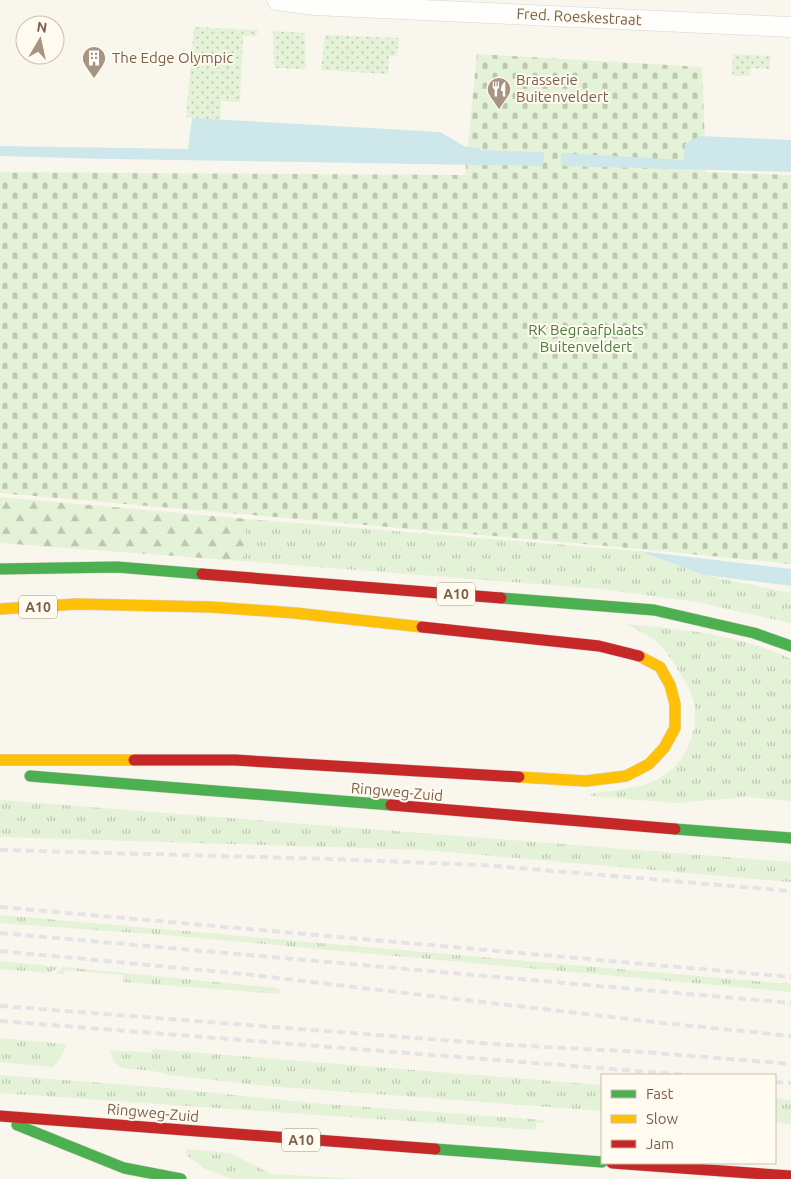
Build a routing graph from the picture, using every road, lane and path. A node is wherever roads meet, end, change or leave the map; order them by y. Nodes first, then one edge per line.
1 (277, 0) edge
2 (791, 26) edge
3 (0, 569) edge
4 (0, 609) edge
5 (791, 646) edge
6 (0, 760) edge
7 (20, 775) dead end
8 (791, 838) edge
9 (0, 1117) edge
10 (601, 1162) edge
11 (626, 1164) edge
12 (791, 1176) edge
13 (182, 1179) edge

1 - 2 street, Fred. Roeskestraat
3 - 5 highway, A10
4 - 6 highway, A10
7 - 8 highway, Ringweg-Zuid
9 - 10 highway, Ringweg-Zuid / A10
9 - 13 highway, A10
11 - 12 highway

